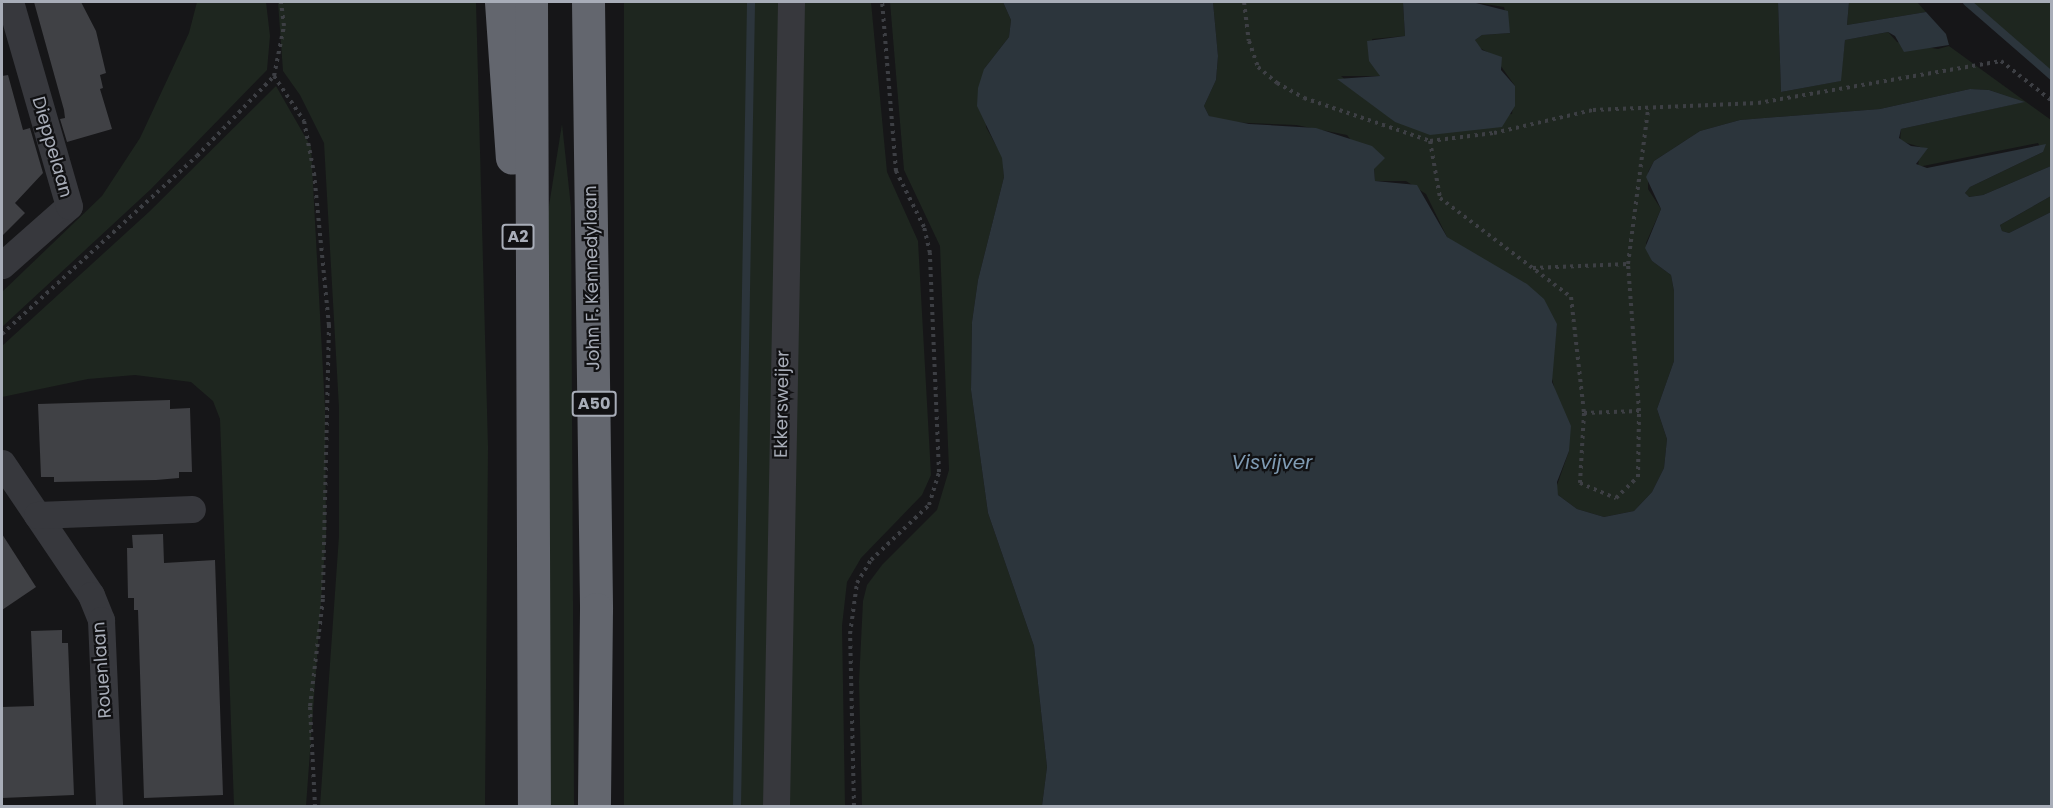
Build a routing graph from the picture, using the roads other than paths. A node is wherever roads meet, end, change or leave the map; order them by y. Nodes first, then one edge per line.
1 (10, 2) edge
2 (501, 2) edge
3 (531, 2) edge
4 (588, 2) edge
5 (790, 2) edge
6 (2, 265) edge
7 (2, 464) edge
8 (534, 472) junction
9 (192, 509) dead end
10 (37, 515) junction
11 (109, 807) edge
12 (534, 807) edge
13 (594, 807) edge
14 (776, 807) edge

1 - 6 street, Dieppelaan
2 - 8 highway, A2
3 - 8 highway
4 - 13 highway, John F. Kennedylaan / A50
5 - 14 street, Ekkersweijer
7 - 10 street, Rouenlaan
8 - 12 highway
9 - 10 street
10 - 11 street, Rouenlaan

